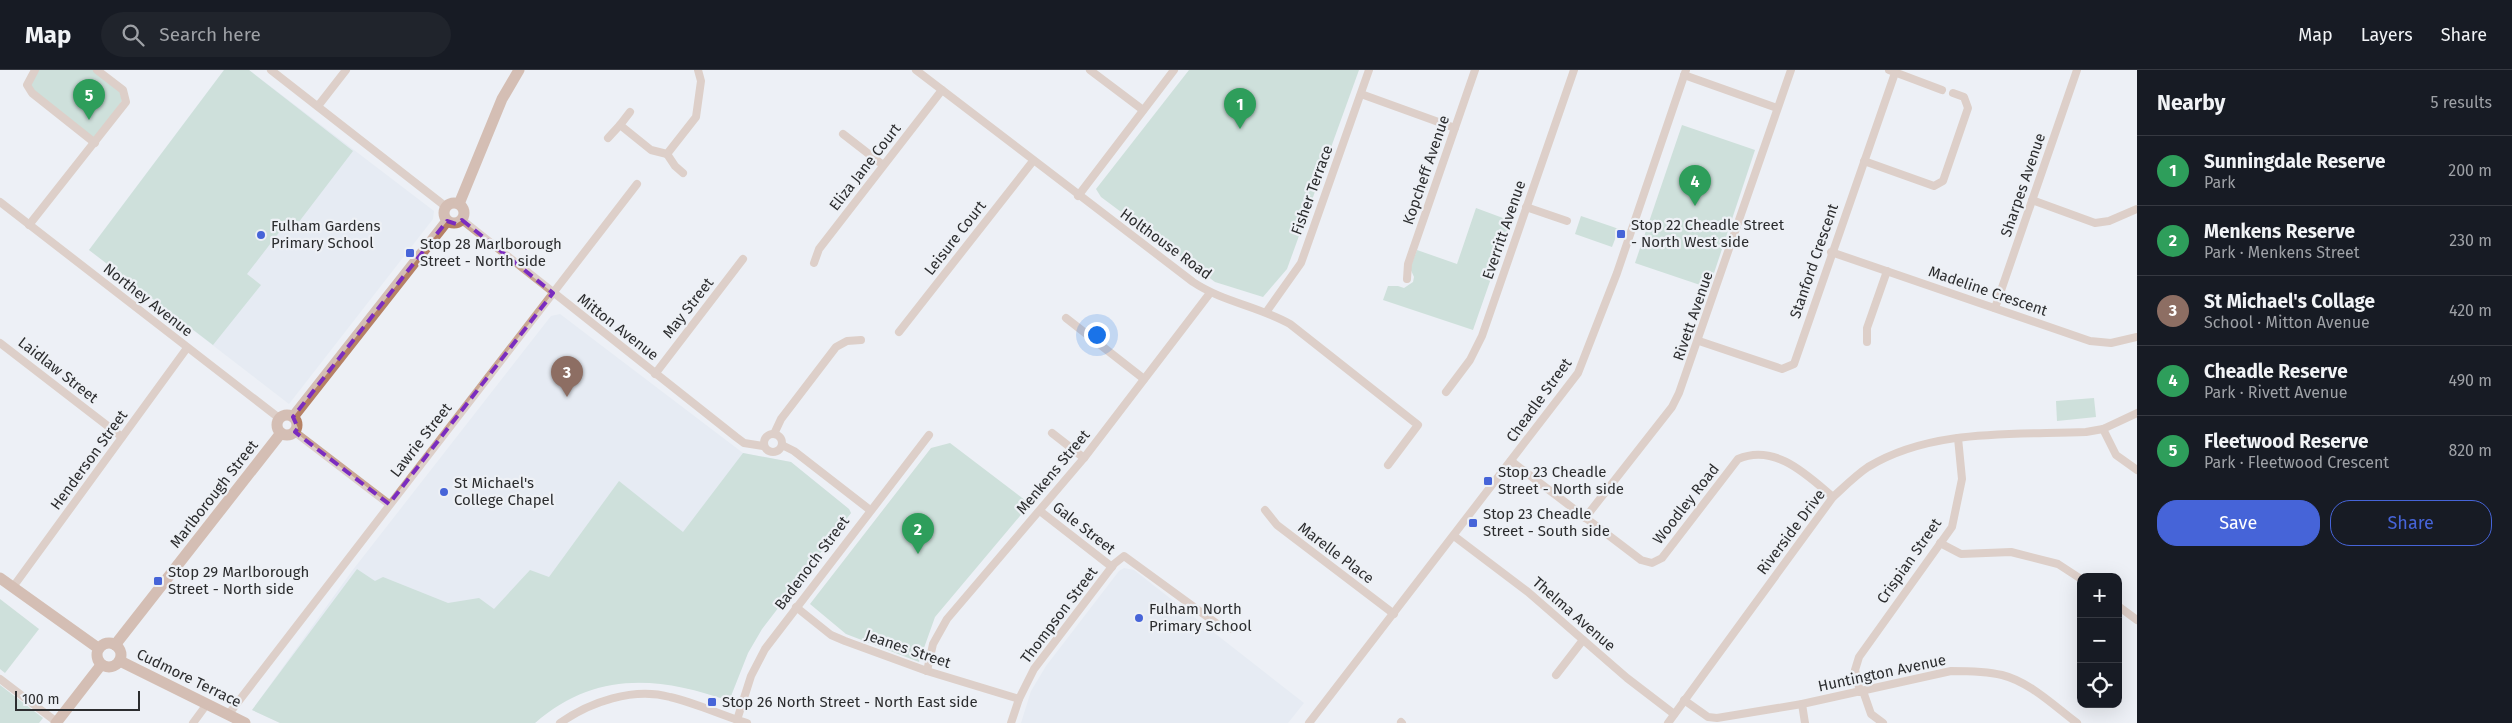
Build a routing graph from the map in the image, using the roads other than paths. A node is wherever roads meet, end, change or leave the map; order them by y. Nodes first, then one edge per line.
1 (35, 70) edge
2 (98, 70) edge
3 (271, 70) edge
4 (346, 70) edge
5 (519, 70) edge
6 (916, 70) edge
7 (1090, 70) edge
8 (1174, 70) edge
9 (1369, 70) edge
10 (1475, 70) edge
11 (1574, 70) edge
12 (1791, 70) edge
13 (2077, 70) edge
14 (699, 71) edge
15 (1892, 72) edge
16 (1685, 73) edge
17 (942, 90) junction
18 (1942, 90) dead end
19 (1953, 93) dead end
20 (1361, 94) junction
21 (318, 106) junction
22 (1777, 108) junction
23 (1143, 110) junction
24 (630, 112) dead end
25 (620, 125) junction
26 (1455, 128) junction
27 (843, 134) dead end
28 (608, 138) dead end
29 (95, 143) junction
30 (667, 154) junction
31 (1033, 161) junction
32 (1864, 161) junction
33 (884, 165) junction
34 (684, 173) dead end
35 (637, 184) dead end
36 (1078, 196) junction
37 (2032, 200) junction
38 (0, 202) edge
39 (459, 204) junction
40 (445, 206) junction
41 (1526, 207) junction
42 (2137, 209) edge
43 (462, 220) junction
44 (447, 221) junction
45 (1567, 221) dead end
46 (29, 225) junction
47 (1831, 252) junction
48 (743, 259) dead end
49 (814, 262) dead end
50 (1888, 271) junction
51 (1407, 279) dead end
52 (552, 293) junction
53 (1210, 293) junction
54 (1995, 308) junction
55 (1267, 311) junction
56 (1066, 318) dead end
57 (899, 332) dead end
58 (2136, 338) edge
59 (861, 340) dead end
60 (1699, 341) junction
61 (1868, 342) dead end
62 (0, 343) edge
63 (188, 348) junction
64 (655, 374) junction
65 (1144, 379) junction
66 (1446, 392) dead end
67 (2137, 414) edge
68 (293, 417) junction
69 (280, 418) junction
70 (2103, 429) junction
71 (295, 432) junction
72 (281, 433) junction
73 (1052, 433) dead end
74 (774, 434) junction
75 (929, 435) dead end
76 (122, 437) junction
77 (1958, 438) junction
78 (782, 445) junction
79 (763, 446) junction
80 (1084, 458) junction
81 (1511, 461) junction
82 (1388, 465) dead end
83 (2137, 470) edge
84 (1833, 497) junction
85 (389, 504) junction
86 (870, 510) junction
87 (1265, 510) dead end
88 (1040, 511) junction
89 (1585, 518) junction
90 (1454, 536) junction
91 (1940, 543) junction
92 (1112, 567) junction
93 (2077, 576) edge
94 (0, 578) edge
95 (13, 587) junction
96 (796, 607) junction
97 (2122, 609) edge
98 (1394, 614) junction
99 (2137, 620) edge
100 (1230, 629) dead end
101 (1583, 640) junction
102 (115, 645) junction
103 (98, 648) junction
104 (120, 661) junction
105 (101, 665) junction
106 (927, 671) junction
107 (1556, 675) dead end
108 (0, 679) edge
109 (1861, 691) junction
110 (1020, 699) junction
111 (1684, 700) junction
112 (207, 704) junction
113 (1802, 704) junction
114 (1674, 714) junction
115 (228, 715) junction
116 (737, 720) junction
117 (57, 723) edge
118 (193, 723) edge
119 (245, 723) edge
120 (560, 723) edge
121 (747, 723) edge
122 (1012, 723) edge
123 (1309, 723) edge
124 (1668, 723) edge
125 (1805, 723) edge
126 (1883, 723) edge
127 (2077, 723) edge

1 - 29 street
2 - 29 street
3 - 21 street
4 - 21 street
5 - 39 street
6 - 17 street, Holthouse Road
7 - 23 street
8 - 23 street
9 - 20 street, Fisher Terrace
10 - 26 street, Kopcheff Avenue
11 - 41 street, Everritt Avenue
12 - 22 street, Rivett Avenue
13 - 37 street, Sharpes Avenue
14 - 30 street
15 - 18 street
15 - 32 street, Stanford Crescent
16 - 22 street
16 - 81 street, Cheadle Street
17 - 31 street, Holthouse Road
17 - 33 street, Eliza Jane Court
19 - 32 street
20 - 26 street
20 - 55 street, Fisher Terrace
21 - 40 street
22 - 60 street, Rivett Avenue
23 - 36 street
24 - 25 street
25 - 28 street
25 - 30 street
26 - 51 street, Kopcheff Avenue
27 - 33 street
29 - 46 street
30 - 34 street
31 - 36 street, Holthouse Road
31 - 57 street, Leisure Court
32 - 47 street, Stanford Crescent
33 - 49 street, Eliza Jane Court
35 - 52 street, Lawrie Street
36 - 53 street, Holthouse Road
37 - 42 street
37 - 54 street, Sharpes Avenue
38 - 46 street, Northey Avenue
39 - 40 street
39 - 43 street
40 - 44 street
41 - 45 street
41 - 66 street, Everritt Avenue
43 - 44 street
43 - 52 street, Mitton Avenue
44 - 68 street
46 - 63 street, Northey Avenue
47 - 50 street, Madeline Crescent
47 - 60 street, Stanford Crescent
48 - 64 street, May Street
50 - 54 street, Madeline Crescent
50 - 61 street
52 - 64 street, Mitton Avenue
52 - 85 street, Lawrie Street
53 - 55 street, Holthouse Road
53 - 65 street, Menkens Street
54 - 58 street, Madeline Crescent
55 - 82 street, Holthouse Road
56 - 65 street
59 - 74 street
60 - 89 street, Rivett Avenue
62 - 76 street, Laidlaw Street
63 - 69 street, Northey Avenue
63 - 76 street, Henderson Street
64 - 79 street, Mitton Avenue
65 - 80 street, Menkens Street
67 - 70 street, Riverside Drive
68 - 69 street
68 - 71 street
69 - 72 street
70 - 77 street, Riverside Drive
70 - 83 street
71 - 72 street
71 - 85 street
72 - 102 street, Marlborough Street
73 - 80 street
74 - 78 street
74 - 79 street
75 - 86 street, Badenoch Street
76 - 95 street, Henderson Street
77 - 84 street, Riverside Drive
77 - 91 street, Crispian Street
78 - 79 street
78 - 86 street
80 - 88 street, Menkens Street
81 - 89 street, Woodley Road
81 - 90 street, Cheadle Street
84 - 89 street, Woodley Road
84 - 111 street, Riverside Drive
85 - 115 street, Lawrie Street
86 - 96 street, Badenoch Street
87 - 98 street, Marelle Place
88 - 92 street, Gale Street
88 - 106 street, Menkens Street
90 - 98 street, Cheadle Street
90 - 101 street, Thelma Avenue
91 - 93 street
91 - 109 street, Crispian Street
92 - 100 street, Thompson Street
92 - 110 street, Thompson Street
94 - 95 street
95 - 103 street
96 - 106 street, Jeanes Street
96 - 116 street, Badenoch Street
97 - 99 street
98 - 123 street, Cheadle Street
101 - 107 street
101 - 114 street, Thelma Avenue
102 - 103 street
102 - 104 street
103 - 105 street
104 - 105 street
104 - 112 street, Cudmore Terrace
105 - 117 street
106 - 110 street, Jeanes Street
108 - 117 street
109 - 113 street, Huntington Avenue
109 - 126 street, Crispian Street
109 - 127 street, Huntington Avenue
110 - 122 street, Thompson Street
111 - 113 street, Huntington Avenue
111 - 114 street, Riverside Drive
112 - 115 street, Cudmore Terrace
112 - 118 street
113 - 125 street
114 - 124 street, Riverside Drive
115 - 119 street, Cudmore Terrace
116 - 120 street
116 - 121 street

